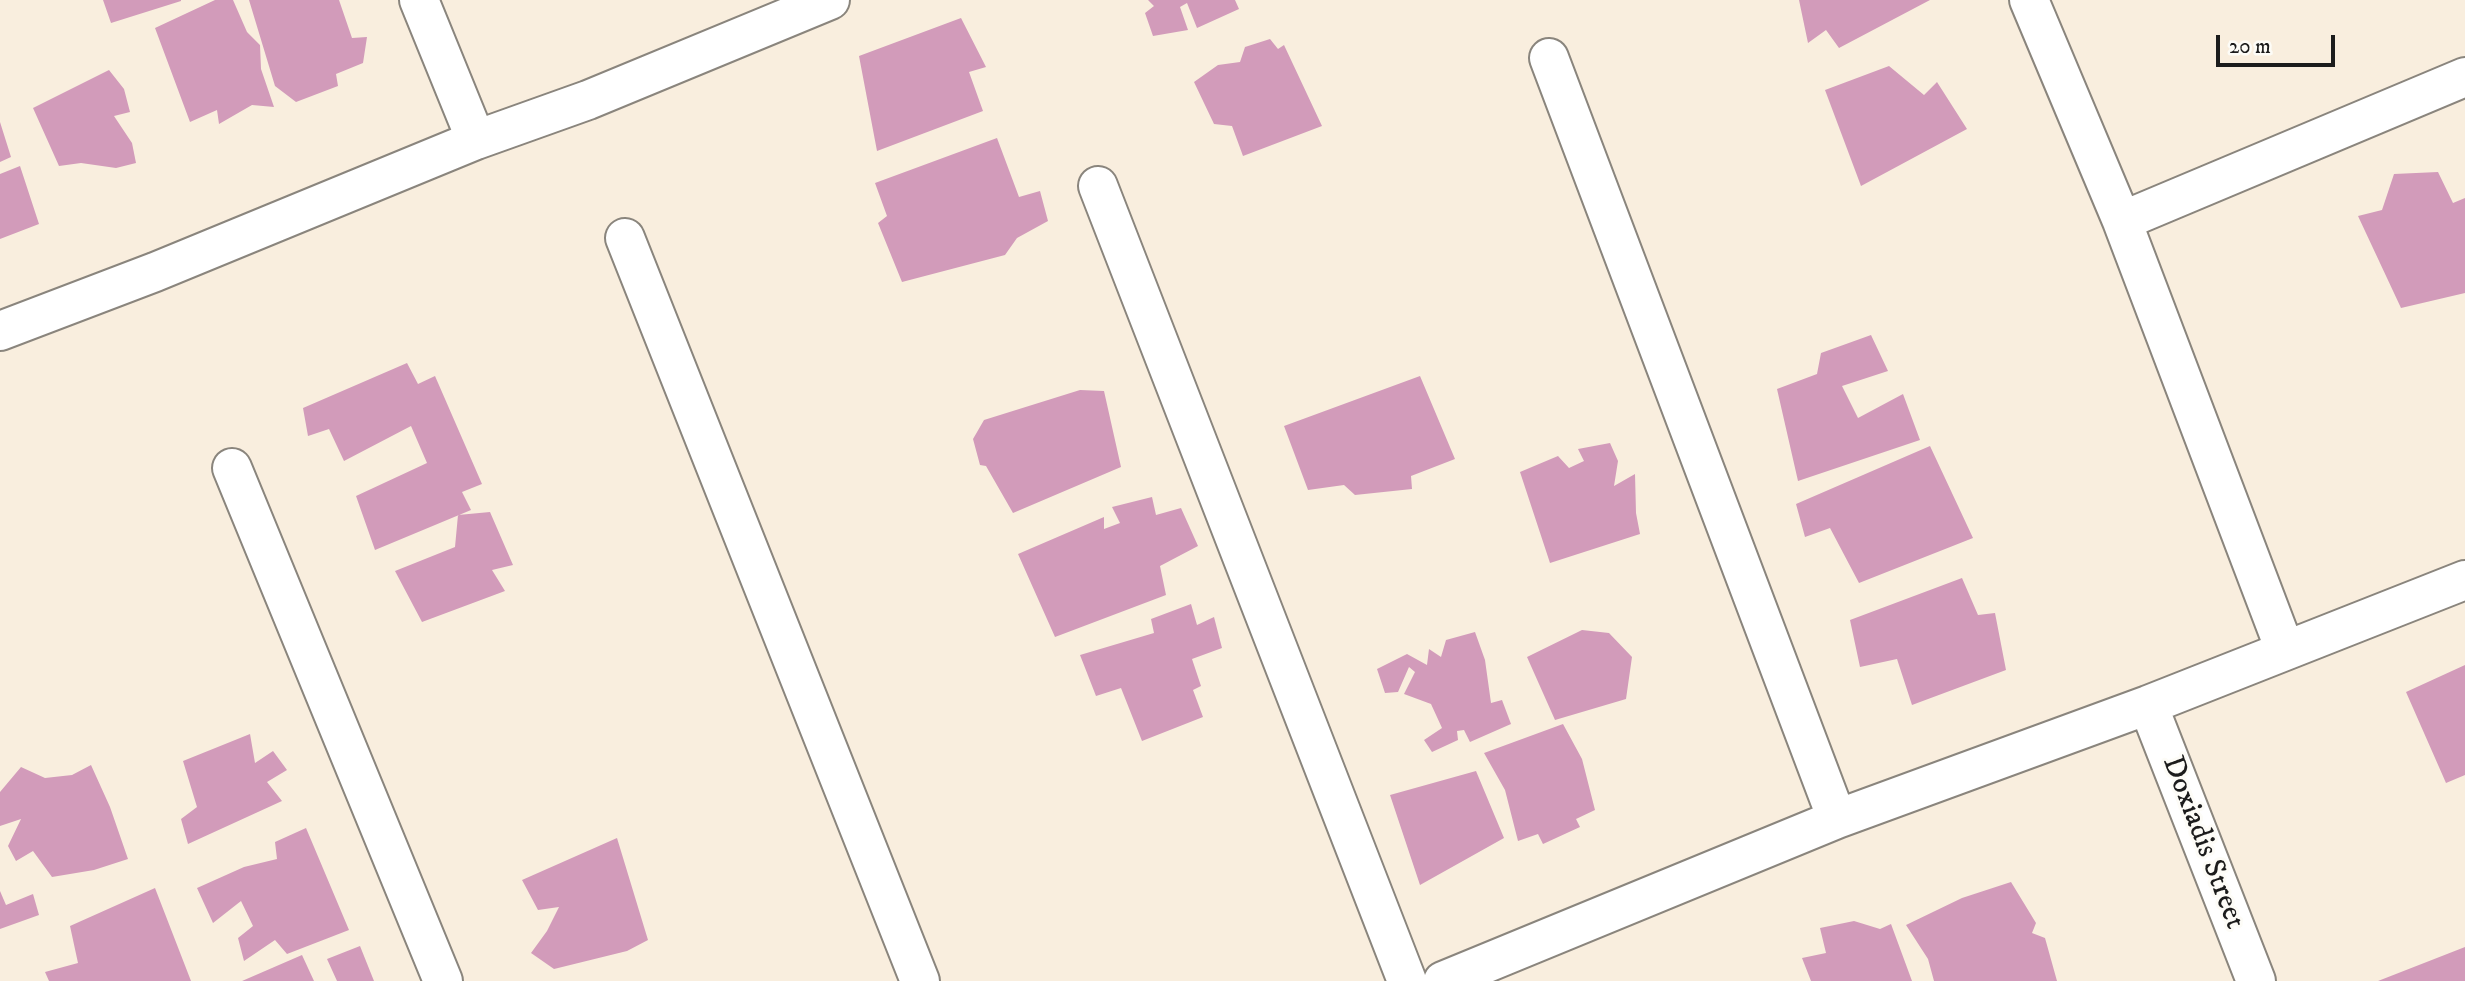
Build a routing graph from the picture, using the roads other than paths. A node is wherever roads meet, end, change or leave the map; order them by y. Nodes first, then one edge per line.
1 (419, 0) edge
2 (830, 0) edge
3 (2029, 0) edge
4 (1549, 58) dead end
5 (2465, 78) edge
6 (476, 140) junction
7 (1098, 186) dead end
8 (2122, 221) junction
9 (625, 238) dead end
10 (0, 331) edge
11 (232, 468) dead end
12 (2465, 580) edge
13 (2285, 650) junction
14 (2148, 705) junction
15 (1837, 819) junction
16 (443, 981) edge
17 (920, 981) edge
18 (1407, 981) edge
19 (1443, 981) edge
20 (2256, 981) edge

1 - 6 street
2 - 6 street
3 - 8 street
4 - 15 street
5 - 8 street
6 - 10 street
7 - 18 street
8 - 13 street
9 - 17 street
11 - 16 street
12 - 13 street
13 - 14 street
14 - 15 street
14 - 20 street, Doxiadis Street
15 - 19 street

